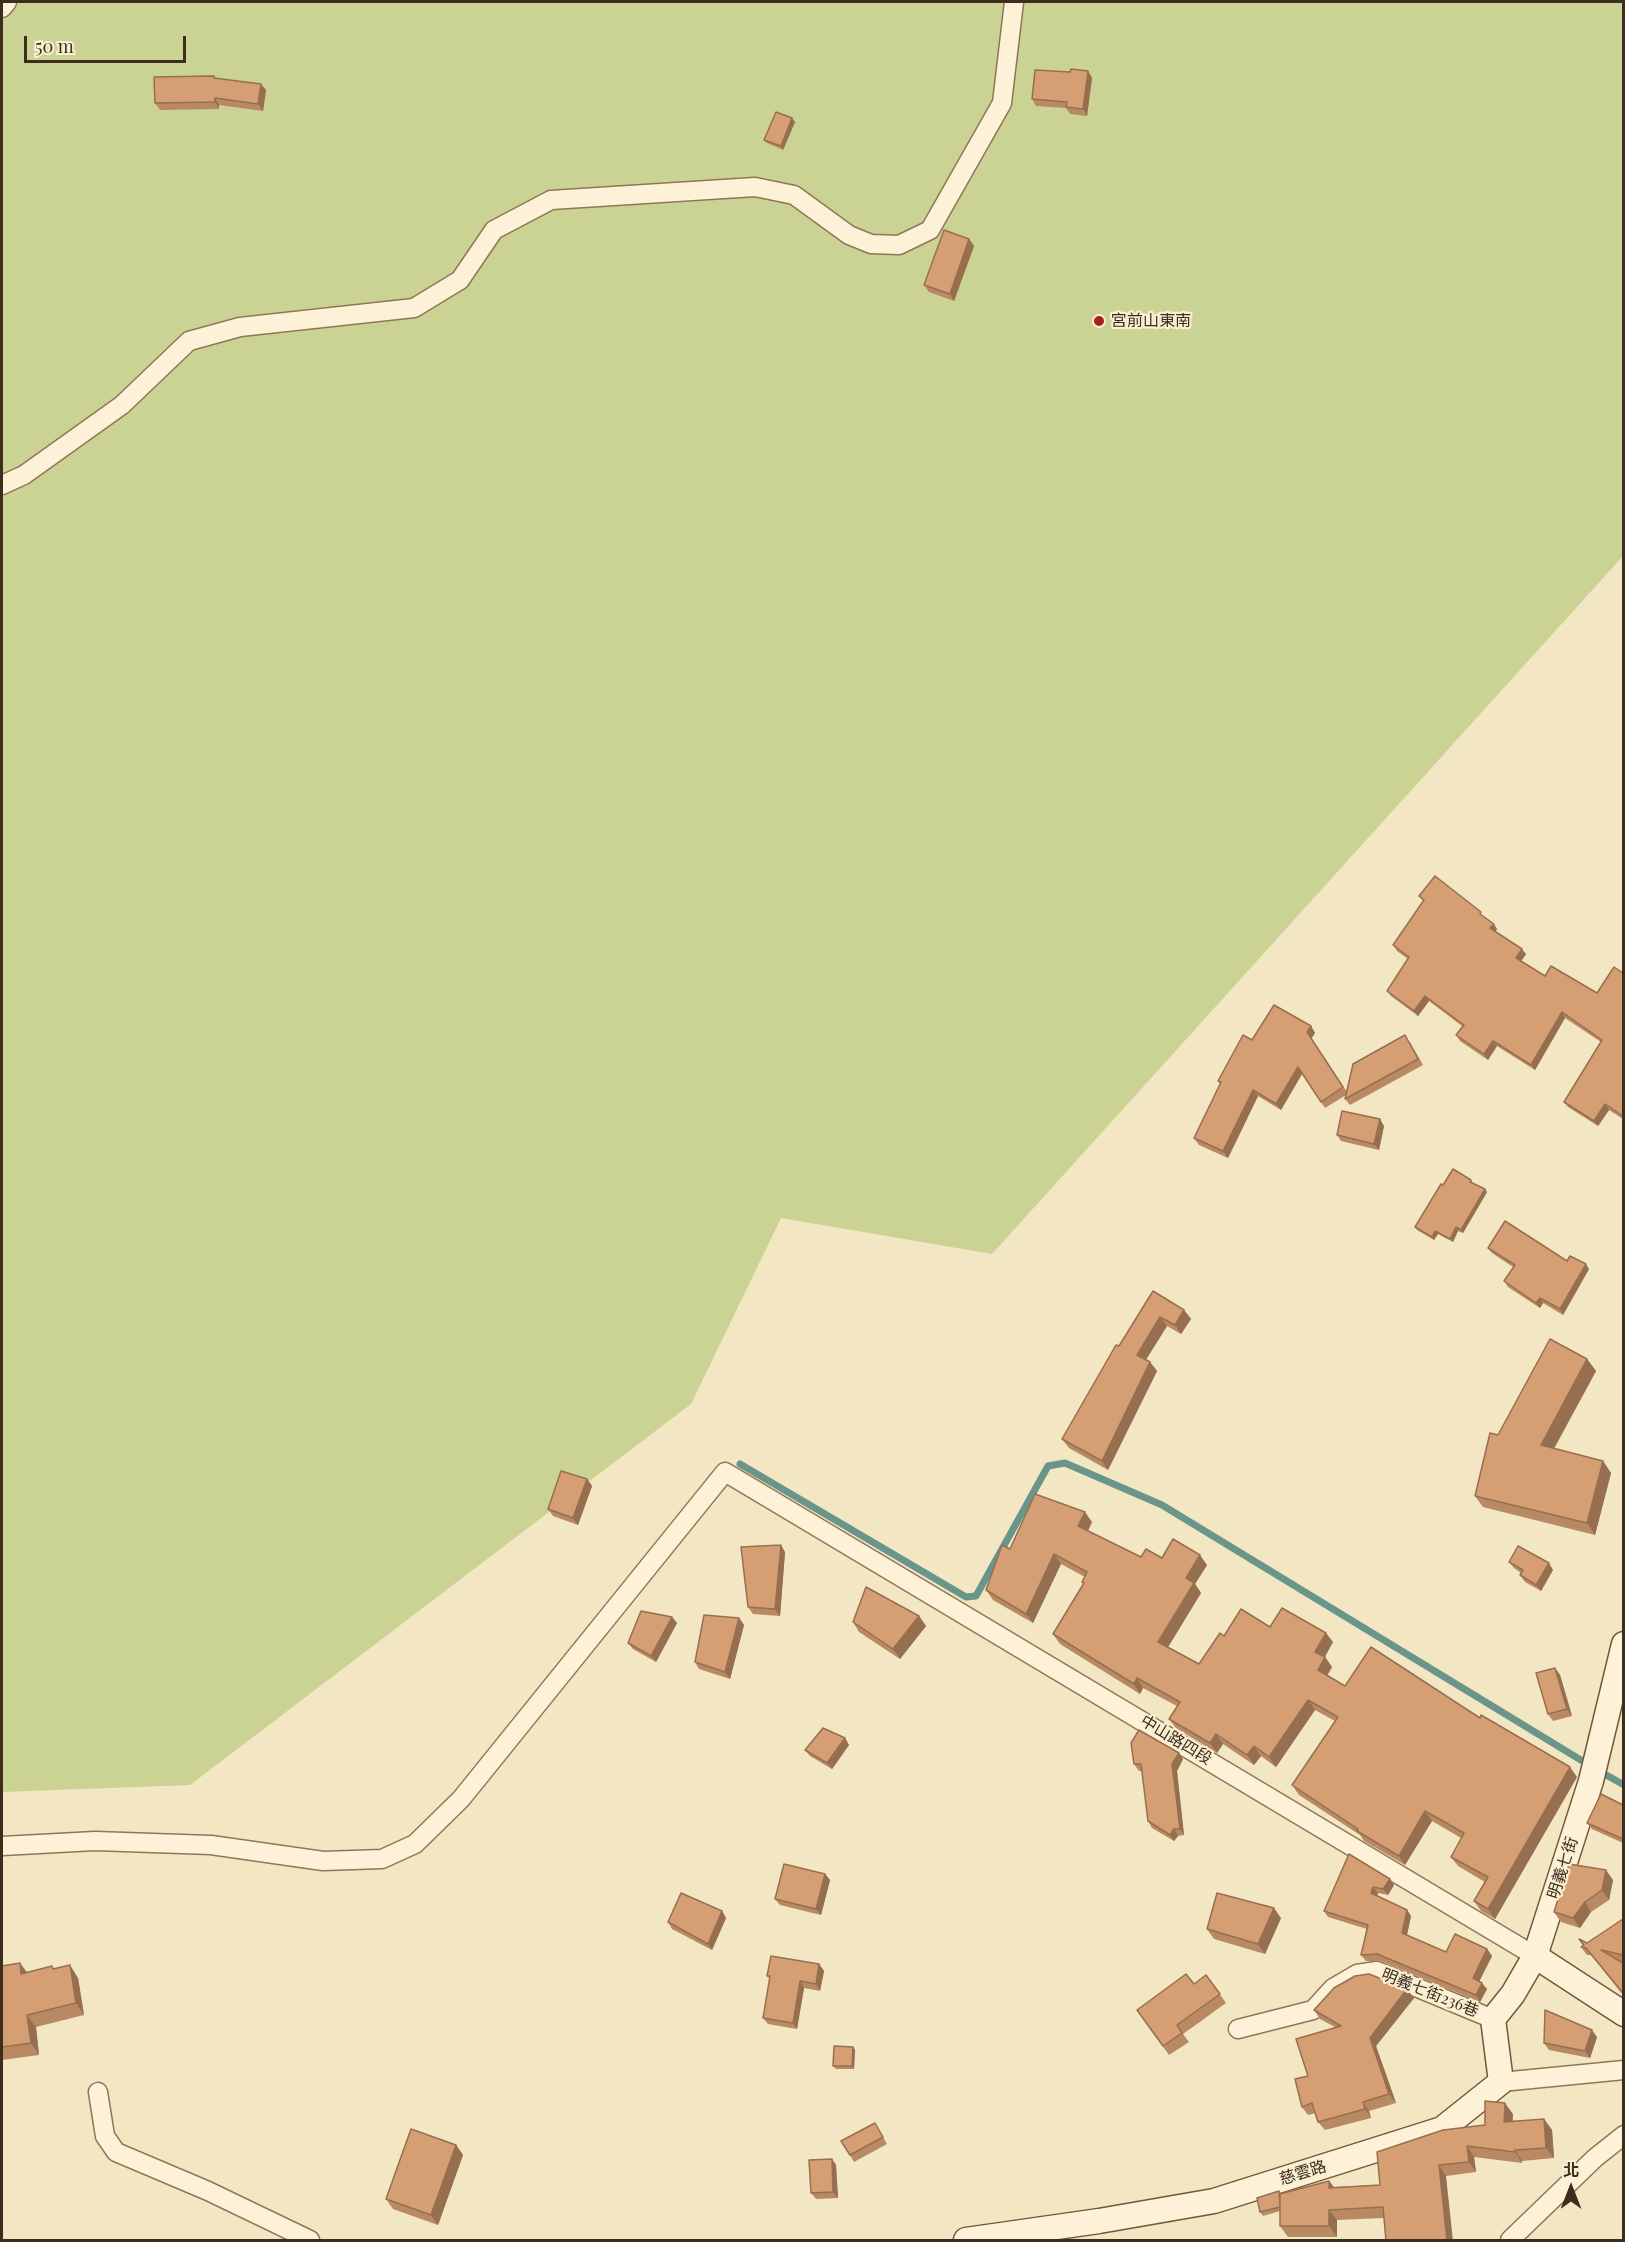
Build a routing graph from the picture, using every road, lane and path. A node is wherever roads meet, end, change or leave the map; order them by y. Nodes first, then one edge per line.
1 (7, 2) edge
2 (1014, 2) edge
3 (2, 8) edge
4 (2, 485) edge
5 (1623, 1644) edge
6 (2, 1846) edge
7 (1535, 1956) junction
8 (1623, 2014) edge
9 (1493, 2019) junction
10 (1238, 2029) dead end
11 (1623, 2070) edge
12 (1501, 2082) junction
13 (98, 2092) dead end
14 (1623, 2135) edge
15 (310, 2241) edge
16 (966, 2241) edge
17 (1510, 2241) edge

1 - 3 street
2 - 4 street
5 - 7 street, 明義七街
6 - 7 street, 中山路四段
7 - 8 street, 中山路四段
7 - 9 street, 明義七街
9 - 10 street, 明義七街236巷
9 - 12 street
11 - 12 street
12 - 16 street, 慈雲路
13 - 15 street
14 - 17 street

